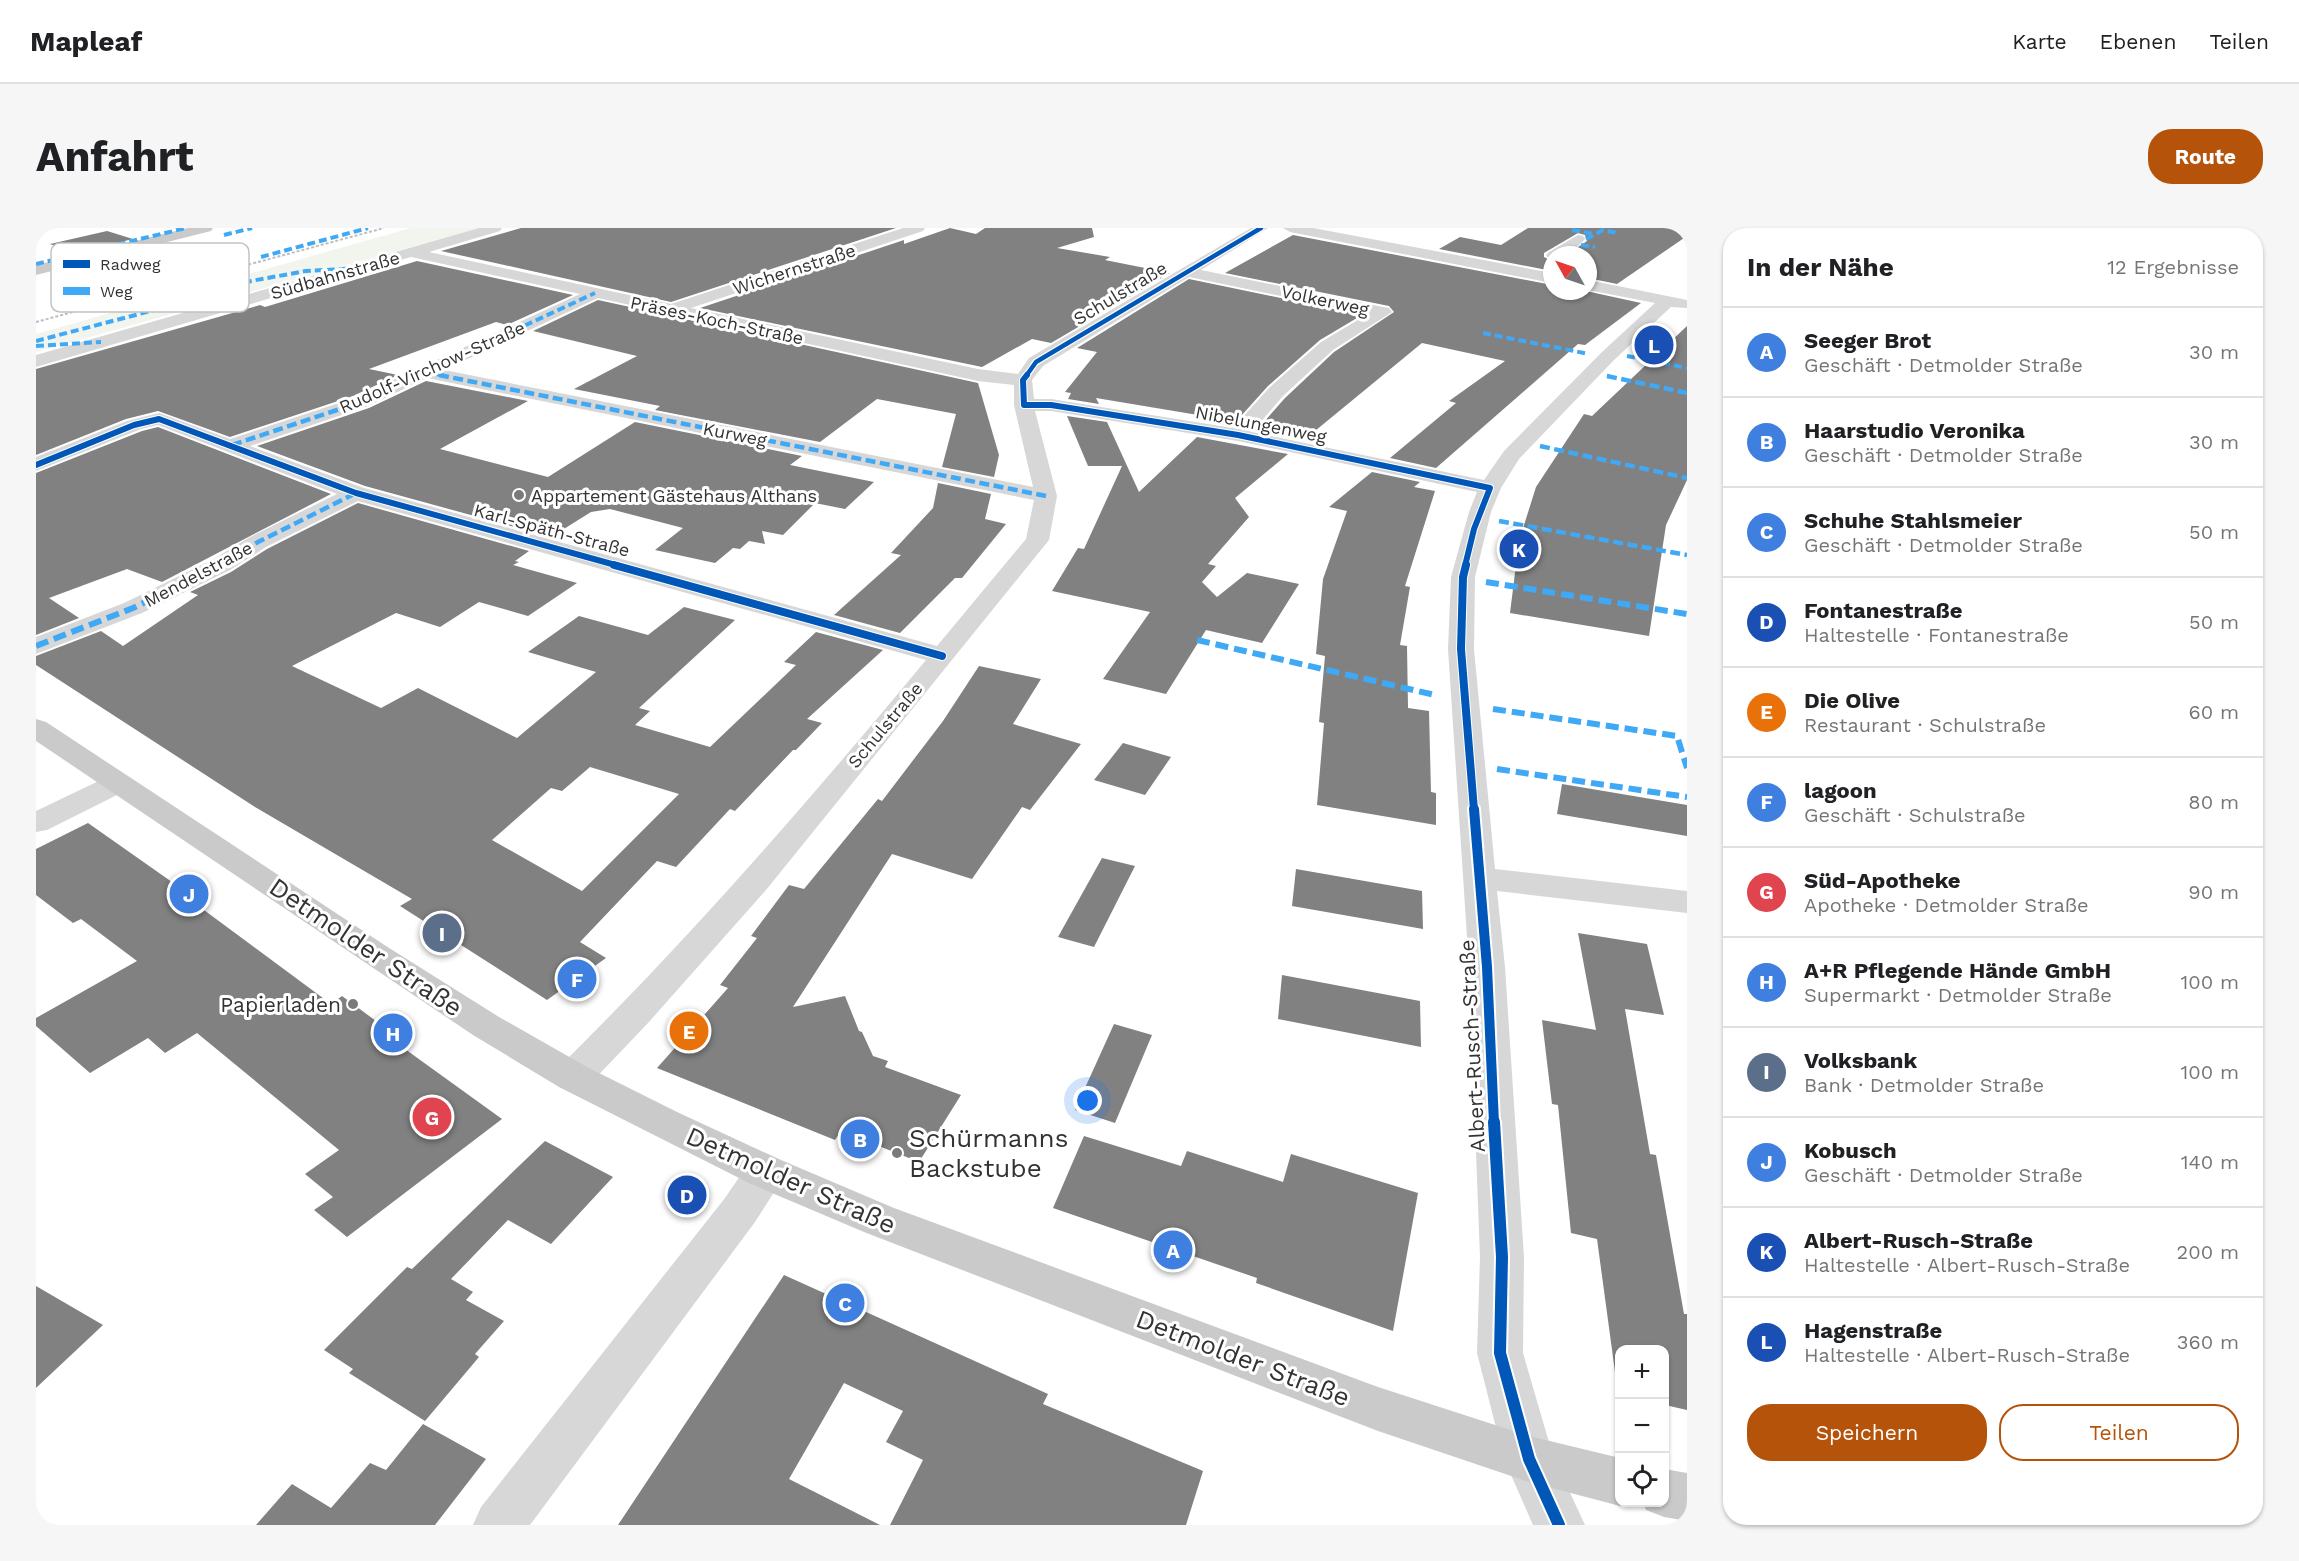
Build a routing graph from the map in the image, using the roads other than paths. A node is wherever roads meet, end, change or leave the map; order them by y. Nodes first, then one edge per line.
1 (206, 228) edge
2 (495, 228) edge
3 (916, 228) edge
4 (1261, 228) edge
5 (1290, 228) edge
6 (1578, 239) dead end
7 (145, 243) edge
8 (1568, 246) edge
9 (413, 253) junction
10 (1543, 262) edge
11 (51, 266) edge
12 (36, 270) edge
13 (1186, 272) junction
14 (1526, 273) junction
15 (1543, 276) edge
16 (1597, 287) edge
17 (595, 293) junction
18 (249, 300) edge
19 (1667, 301) junction
20 (1687, 304) edge
21 (669, 310) junction
22 (207, 312) edge
23 (36, 361) edge
24 (424, 372) junction
25 (1023, 393) junction
26 (1238, 435) junction
27 (232, 445) junction
28 (36, 465) edge
29 (1490, 488) junction
30 (356, 493) junction
31 (1046, 496) junction
32 (36, 646) edge
33 (942, 656) junction
34 (36, 728) edge
35 (118, 783) junction
36 (36, 823) edge
37 (1479, 878) junction
38 (1687, 902) edge
39 (573, 1077) junction
40 (765, 1172) junction
41 (1529, 1459) junction
42 (1615, 1481) edge
43 (1669, 1494) edge
44 (1687, 1497) edge
45 (499, 1525) edge
46 (1559, 1525) edge

1 - 7 main road
2 - 9 street, Südbahnstraße
3 - 21 street, Wichernstraße
4 - 13 street, Schulstraße
5 - 14 street
6 - 8 street
9 - 17 street, Präses-Koch-Straße
9 - 18 street, Südbahnstraße
10 - 14 street
11 - 12 main road
13 - 25 street, Schulstraße
13 - 26 street, Volkerweg
14 - 15 street
16 - 19 street
17 - 21 street, Präses-Koch-Straße
17 - 24 street, Rudolf-Virchow-Straße
19 - 20 street
19 - 29 street, Albert-Rusch-Straße
21 - 25 street, Präses-Koch-Straße
22 - 23 street, Südbahnstraße
24 - 27 street, Rudolf-Virchow-Straße
24 - 31 street, Kurweg
25 - 26 street, Nibelungenweg
25 - 31 street, Schulstraße
26 - 29 street, Nibelungenweg
27 - 28 street, Karl-Späth-Straße
27 - 30 street, Karl-Späth-Straße
29 - 37 street, Albert-Rusch-Straße
30 - 32 street, Mendelstraße
30 - 33 street, Karl-Späth-Straße
31 - 33 street, Schulstraße
33 - 39 street, Schulstraße
34 - 35 main road, Detmolder Straße
35 - 36 street
35 - 39 main road, Detmolder Straße
37 - 38 street
37 - 41 street, Albert-Rusch-Straße
39 - 40 main road, Detmolder Straße
40 - 41 main road, Detmolder Straße
40 - 45 street
41 - 42 main road, Detmolder Straße
41 - 46 street, Albert-Rusch-Straße
43 - 44 main road

